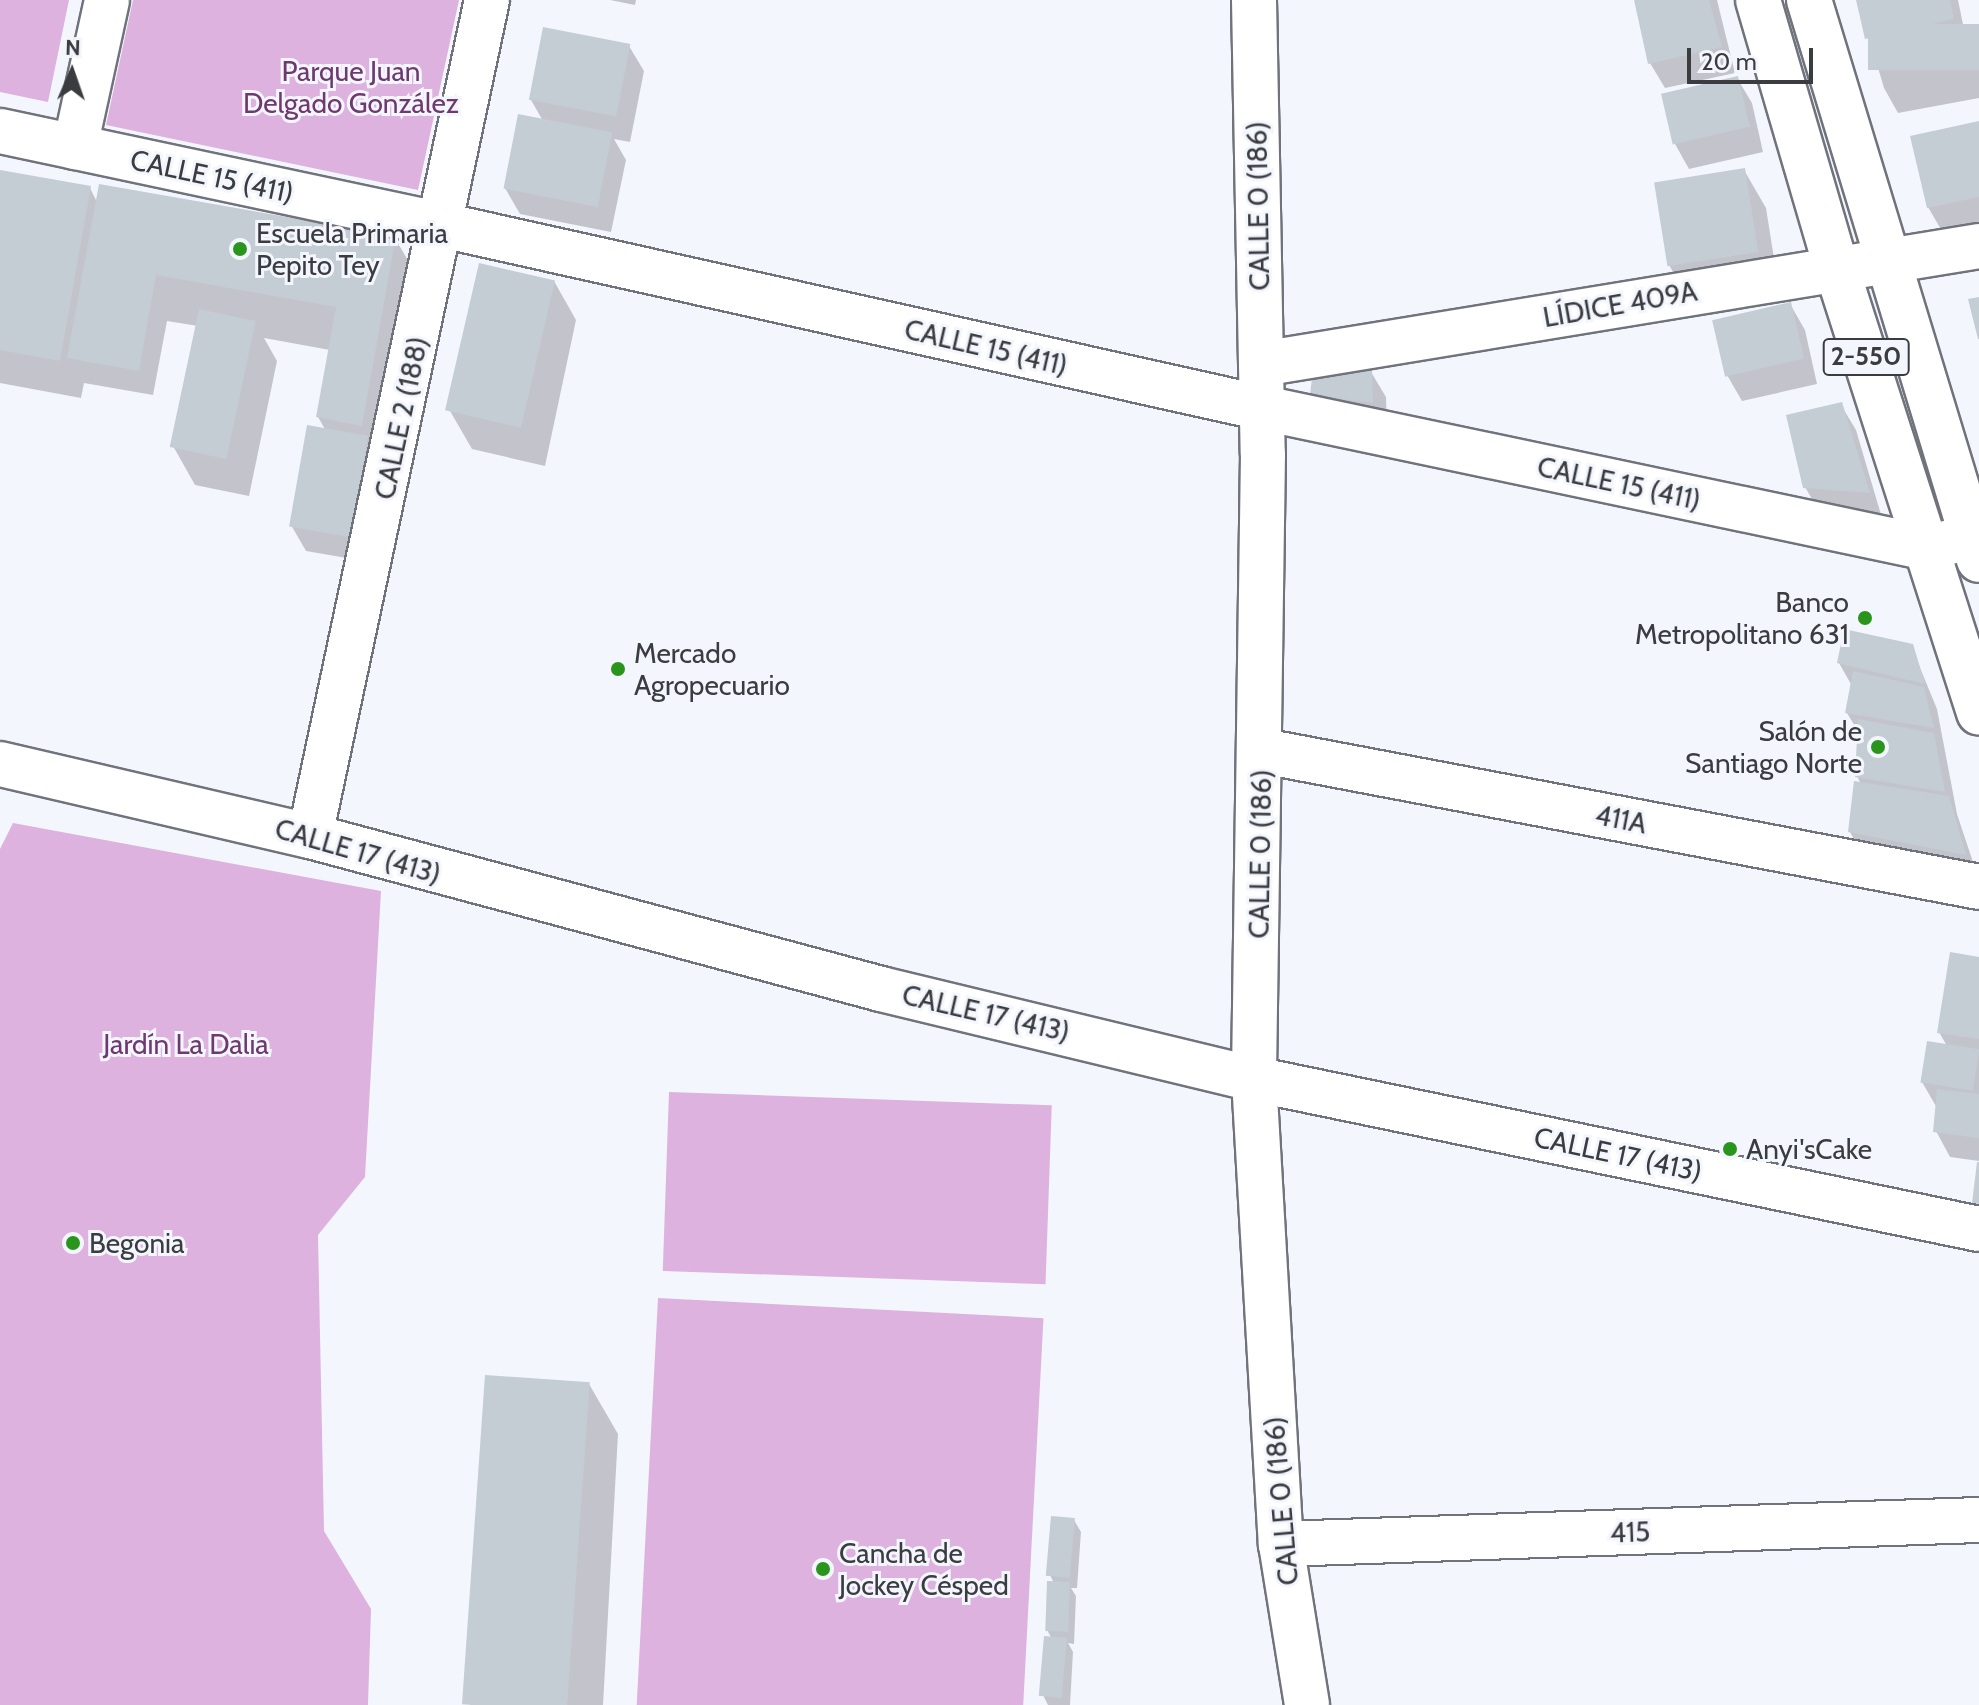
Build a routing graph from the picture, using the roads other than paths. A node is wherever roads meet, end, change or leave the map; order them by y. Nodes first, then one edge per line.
1 (107, 0) edge
2 (487, 0) edge
3 (1254, 0) edge
4 (1758, 0) edge
5 (1809, 0) edge
6 (0, 131) edge
7 (75, 147) junction
8 (442, 225) junction
9 (1979, 246) edge
10 (1887, 260) junction
11 (1836, 267) junction
12 (1261, 364) junction
13 (1263, 408) junction
14 (1928, 548) junction
15 (1975, 548) edge
16 (1979, 713) edge
17 (1263, 751) junction
18 (0, 764) edge
19 (310, 836) junction
20 (1979, 887) edge
21 (1254, 1079) junction
22 (1979, 1229) edge
23 (1979, 1520) edge
24 (1281, 1544) junction
25 (1307, 1705) edge

1 - 7 street
2 - 8 street, CALLE 2 (188)
3 - 12 street, CALLE 0 (186)
4 - 11 street, 2-550
5 - 10 street, 2-550
6 - 7 street, CALLE 15 (411)
7 - 8 street, CALLE 15 (411)
8 - 13 street, CALLE 15 (411)
8 - 19 street, CALLE 2 (188)
9 - 10 street, LÍDICE 409A
10 - 11 street, LÍDICE 409A
10 - 15 street, 2-550
11 - 12 street, LÍDICE 409A
11 - 14 street, 2-550
12 - 13 street, CALLE 0 (186)
13 - 14 street, CALLE 15 (411)
13 - 17 street, CALLE 0 (186)
14 - 15 street, CALLE 15 (411)
14 - 16 street, 2-550
17 - 20 street, 411A
17 - 21 street, CALLE 0 (186)
18 - 19 street, CALLE 17 (413)
19 - 21 street, CALLE 17 (413)
21 - 22 street, CALLE 17 (413)
21 - 24 street, CALLE 0 (186)
23 - 24 street, 415
24 - 25 street, CALLE 0 (186)

